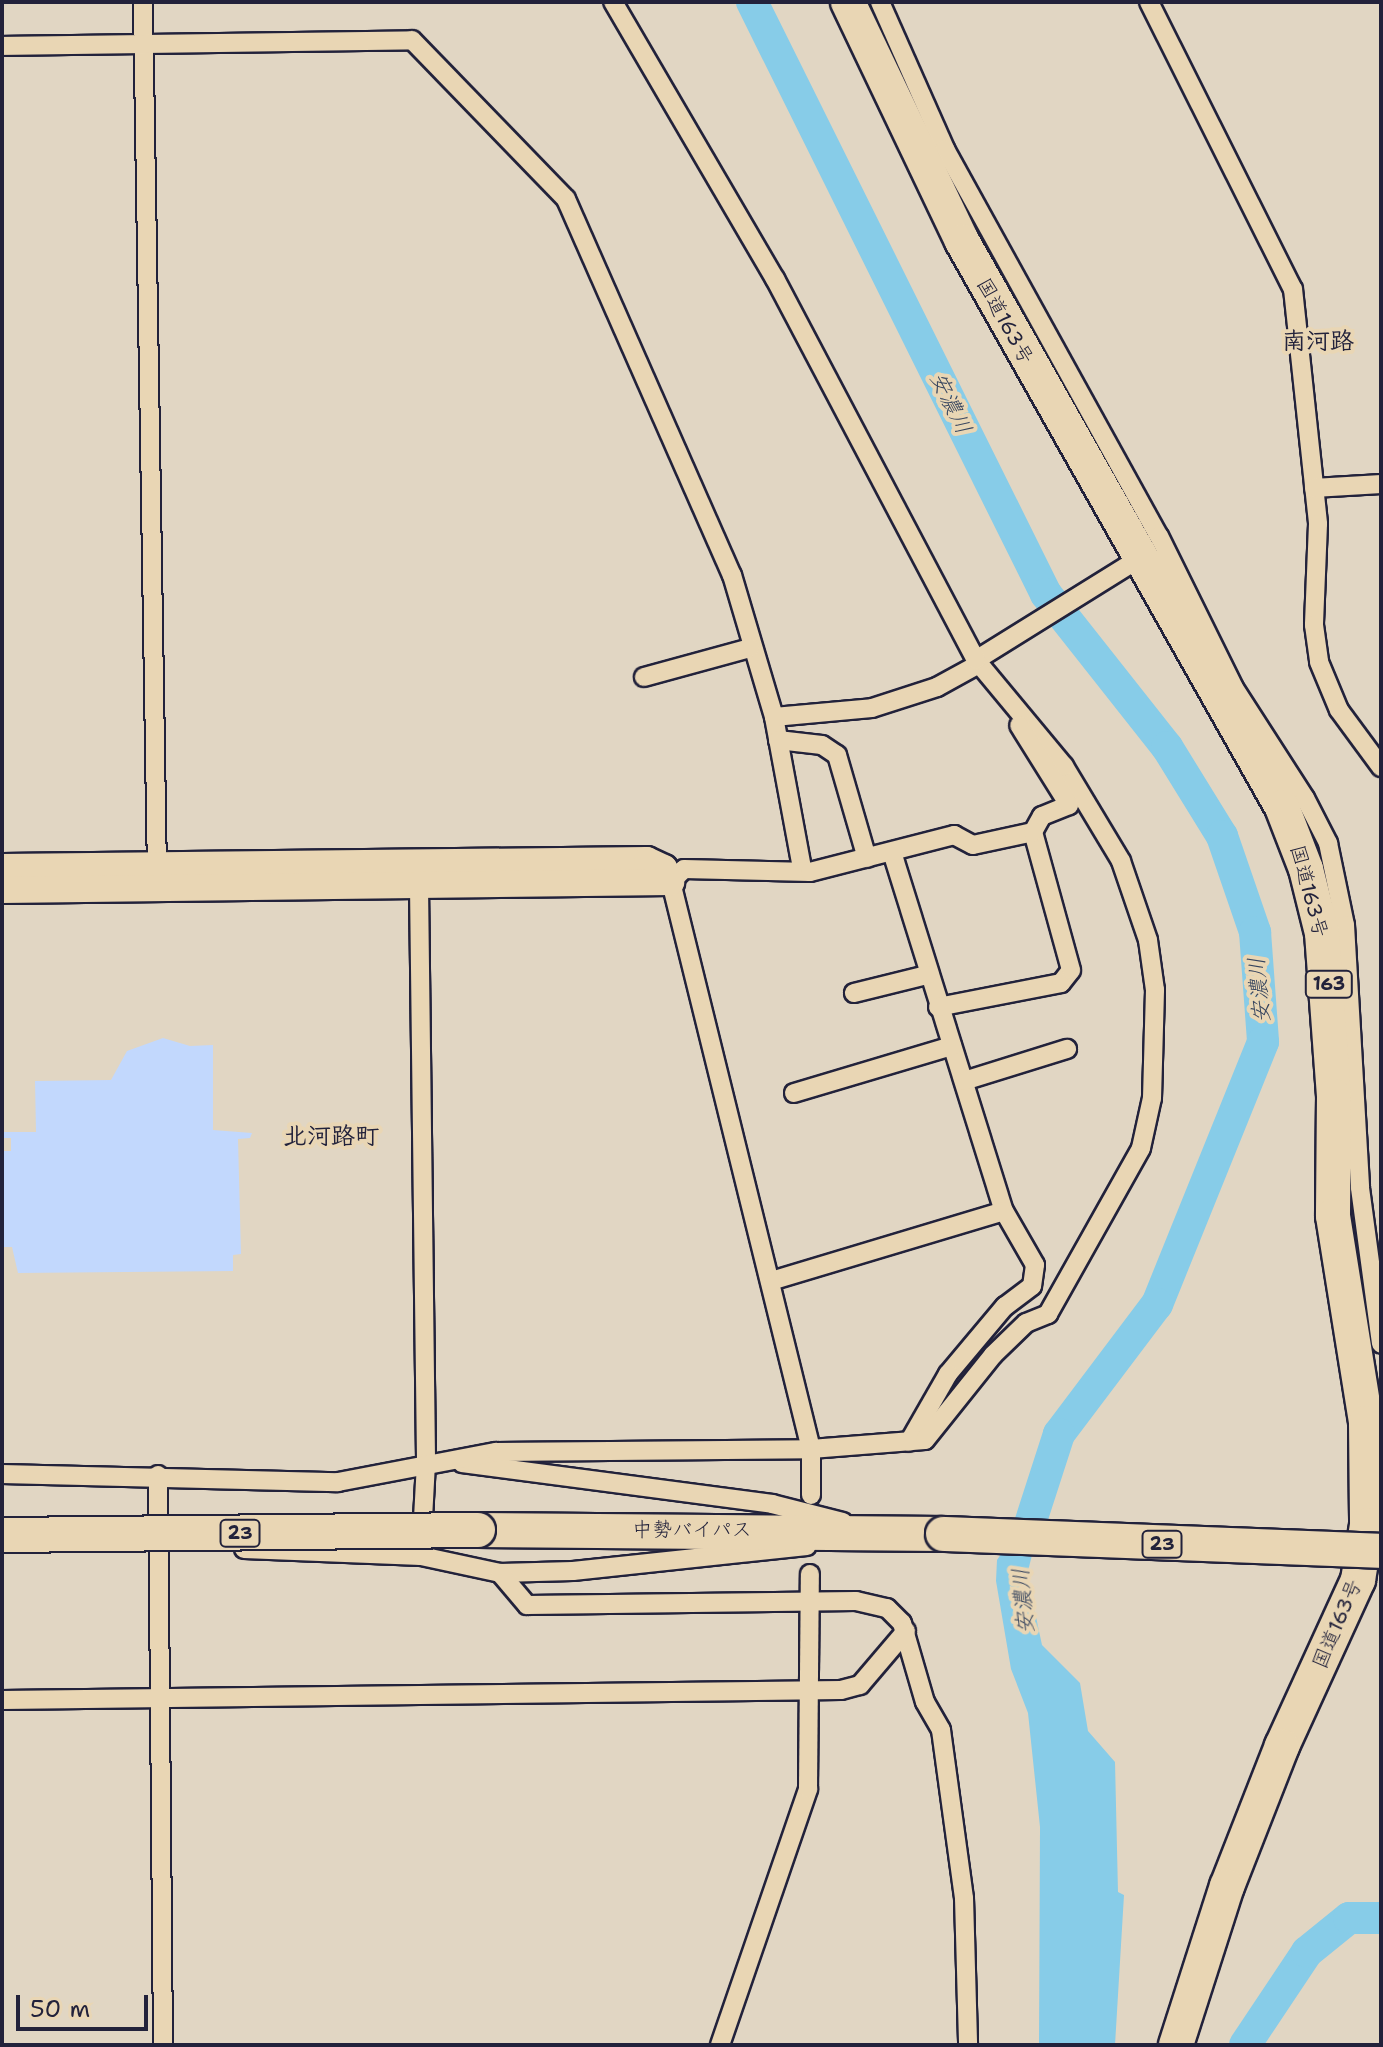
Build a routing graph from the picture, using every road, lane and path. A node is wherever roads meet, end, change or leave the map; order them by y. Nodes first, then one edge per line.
1 (143, 2) edge
2 (613, 2) edge
3 (848, 2) edge
4 (880, 2) edge
5 (1149, 2) edge
6 (143, 44) junction
7 (2, 46) edge
8 (1381, 484) edge
9 (1314, 488) junction
10 (1130, 564) junction
11 (750, 648) junction
12 (979, 660) junction
13 (644, 677) dead end
14 (999, 691) junction
15 (774, 717) junction
16 (778, 740) junction
17 (1381, 767) edge
18 (1033, 832) junction
19 (892, 852) junction
20 (867, 858) junction
21 (2, 867) edge
22 (802, 868) junction
23 (157, 877) junction
24 (671, 882) junction
25 (419, 886) junction
26 (2, 890) edge
27 (927, 975) junction
28 (854, 993) dead end
29 (938, 1007) junction
30 (952, 1046) junction
31 (1067, 1049) dead end
32 (964, 1081) junction
33 (794, 1093) dead end
34 (1004, 1211) junction
35 (771, 1281) junction
36 (1381, 1344) edge
37 (909, 1442) junction
38 (811, 1449) junction
39 (1374, 1455) edge
40 (451, 1461) junction
41 (426, 1463) junction
42 (2, 1474) edge
43 (158, 1475) junction
44 (811, 1495) dead end
45 (889, 1533) junction
46 (2, 1535) edge
47 (2, 1550) edge
48 (158, 1550) junction
49 (1381, 1551) edge
50 (421, 1556) junction
51 (500, 1573) junction
52 (810, 1574) dead end
53 (810, 1602) junction
54 (906, 1631) junction
55 (809, 1691) junction
56 (160, 1698) junction
57 (2, 1700) edge
58 (163, 2045) edge
59 (720, 2045) edge
60 (968, 2045) edge
61 (1176, 2045) edge

1 - 6 street
2 - 12 street
3 - 10 highway, 国道163号 / 163
4 - 36 street
5 - 9 street
6 - 7 street
6 - 11 street
6 - 23 street
8 - 9 street
9 - 17 street
10 - 12 street
10 - 39 highway, 国道163号 / 163
11 - 13 street
11 - 15 street
12 - 14 street
12 - 15 street
14 - 18 street
14 - 37 street
15 - 16 street
16 - 20 street
16 - 22 street
18 - 19 street
18 - 29 street
19 - 20 street
19 - 27 street
20 - 22 street
21 - 23 street
22 - 24 street
23 - 24 street
23 - 25 street
23 - 26 street
24 - 25 street
24 - 35 street
25 - 41 street
27 - 28 street
27 - 29 street
29 - 30 street
30 - 32 street
30 - 33 street
31 - 32 street
32 - 34 street
34 - 35 street
34 - 37 street
35 - 38 street
37 - 38 street
38 - 40 street
38 - 44 street
39 - 61 highway, 国道163号 / 163
40 - 41 street
40 - 45 street
41 - 43 street
41 - 50 street
42 - 43 street
43 - 48 street
45 - 46 highway, 中勢バイパス / 23, bridge
45 - 49 highway, 中勢バイパス / 23, bridge
45 - 51 street
47 - 48 street
48 - 50 street
48 - 56 street
50 - 51 street
51 - 53 street
52 - 53 street
53 - 54 street
53 - 55 street
54 - 55 street
54 - 60 street
55 - 56 street
55 - 59 street
56 - 57 street
56 - 58 street

